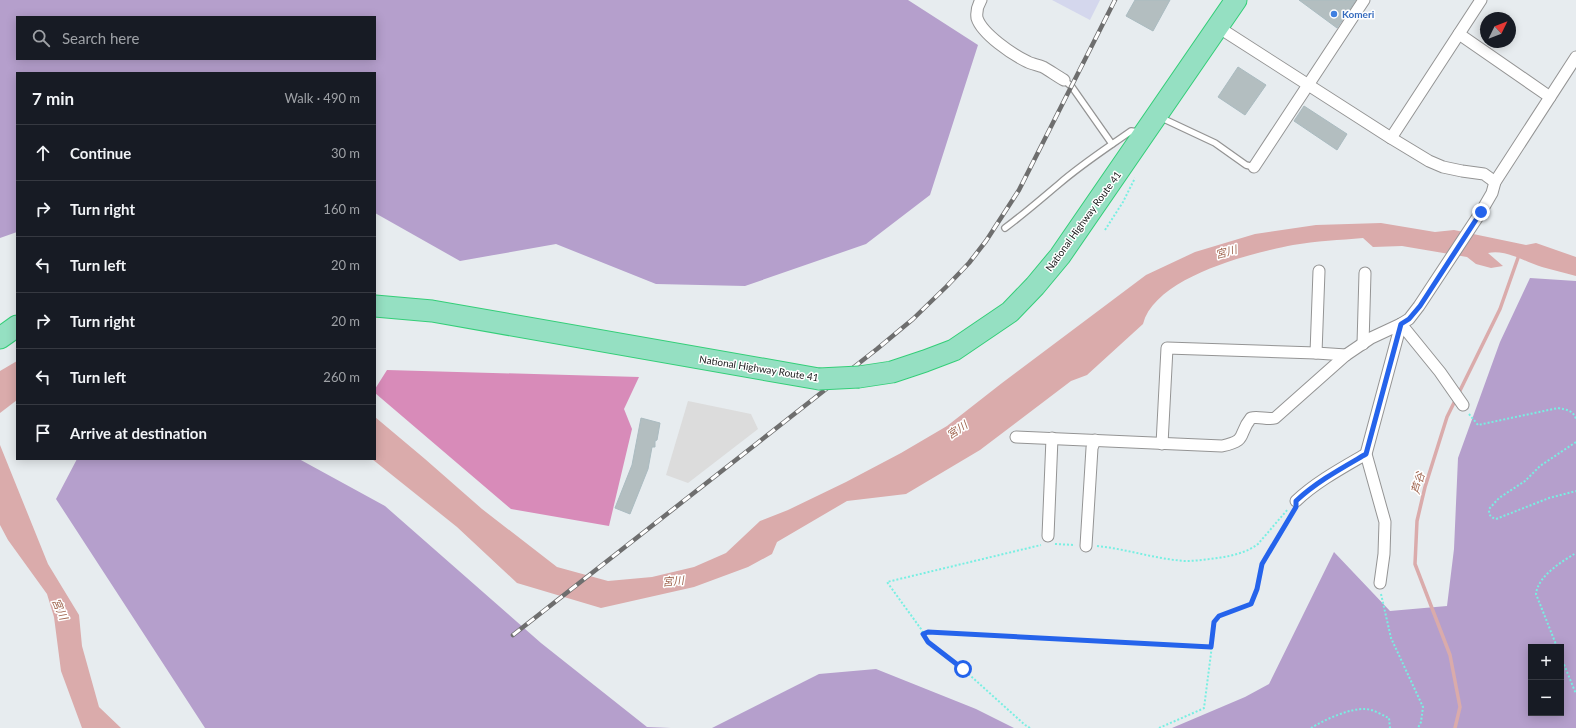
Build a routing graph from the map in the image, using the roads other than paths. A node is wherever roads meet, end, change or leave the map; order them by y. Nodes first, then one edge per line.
1 (981, 0) edge
2 (1236, 0) edge
3 (1364, 0) edge
4 (1481, 0) edge
5 (1218, 27) junction
6 (1459, 34) junction
7 (1576, 57) edge
8 (1064, 80) joint
9 (1308, 85) junction
10 (1550, 96) junction
11 (1166, 120) dead end
12 (1145, 132) junction
13 (1391, 138) junction
14 (1112, 144) junction
15 (1254, 167) joint
16 (1495, 182) junction
17 (1005, 228) dead end
18 (1319, 271) dead end
19 (1365, 273) dead end
20 (376, 306) edge
21 (1401, 324) junction
22 (16, 327) edge
23 (0, 338) edge
24 (1363, 344) junction
25 (1316, 352) junction
26 (1346, 355) junction
27 (1462, 405) road end
28 (1016, 437) dead end
29 (1052, 438) junction
30 (1095, 440) junction
31 (1162, 444) junction
32 (1366, 454) junction
33 (1296, 501) road end
34 (1048, 541) road end
35 (1086, 546) road end
36 (1380, 583) road end

1 - 8 street
2 - 5 highway, National Highway Route 41
3 - 9 street
4 - 6 street
5 - 9 street
5 - 12 highway, National Highway Route 41
6 - 10 street
6 - 13 street
7 - 10 street
8 - 14 lane
9 - 13 street
9 - 15 street
10 - 16 street
11 - 15 lane
12 - 14 lane
12 - 20 highway, National Highway Route 41, bridge
13 - 16 street
14 - 17 lane
16 - 21 street
18 - 25 street
19 - 24 street
21 - 24 street
21 - 27 street
21 - 32 street
22 - 23 highway
24 - 26 street
25 - 26 street
25 - 31 street
26 - 31 street
28 - 29 street
29 - 30 street
29 - 34 street
30 - 31 street
30 - 35 street
32 - 33 street
32 - 36 street

